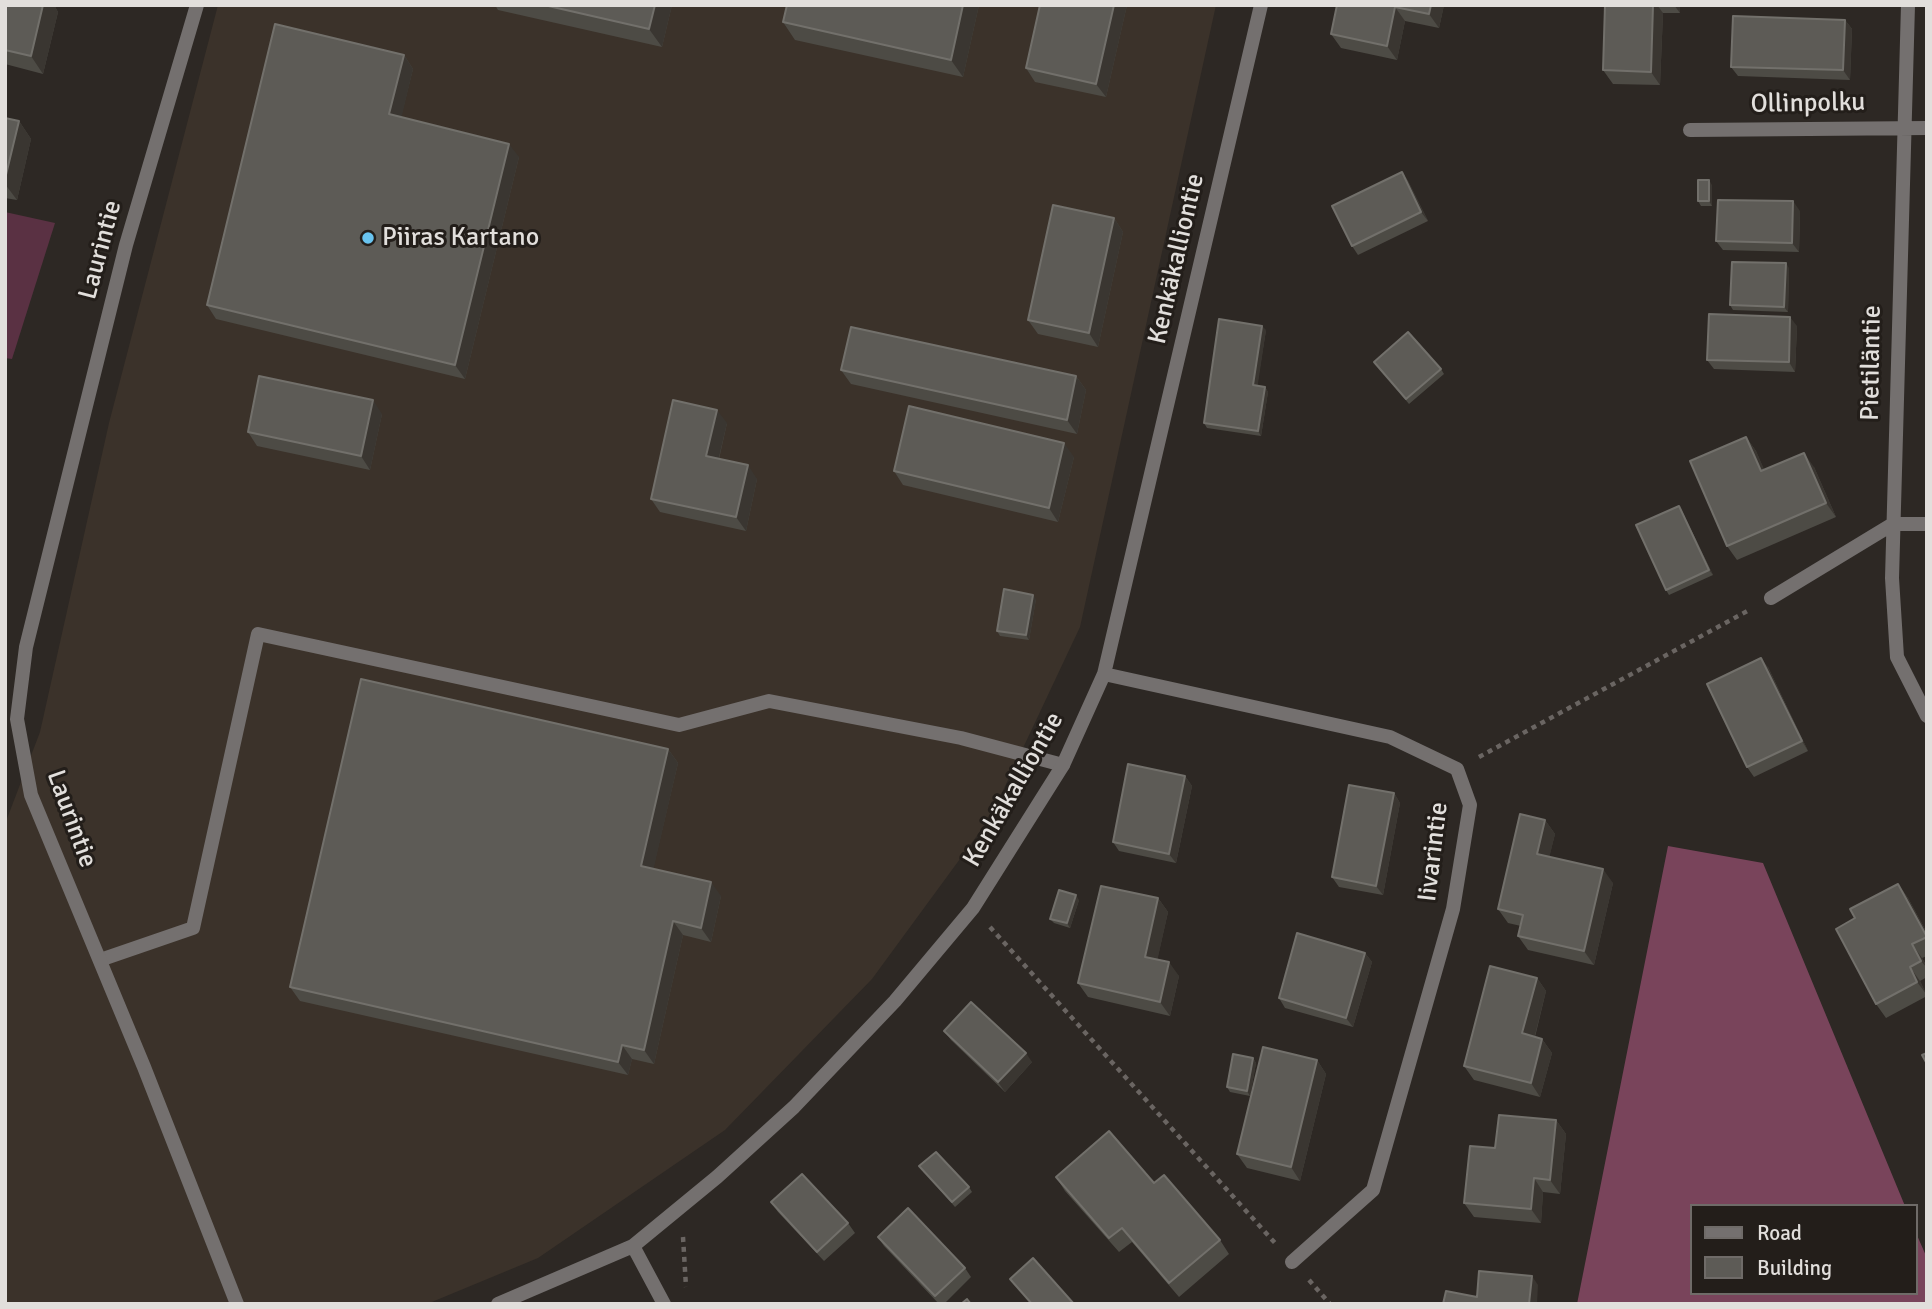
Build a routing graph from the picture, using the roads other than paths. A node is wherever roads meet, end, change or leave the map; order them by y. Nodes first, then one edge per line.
1 (197, 5) edge
2 (1261, 5) edge
3 (1908, 5) edge
4 (1902, 127) junction
5 (1927, 128) edge
6 (1689, 130) dead end
7 (1893, 524) junction
8 (1927, 524) edge
9 (1771, 598) road end
10 (1104, 674) junction
11 (1927, 716) edge
12 (1063, 765) junction
13 (100, 960) junction
14 (634, 1246) junction
15 (1292, 1262) road end
16 (237, 1304) edge
17 (498, 1304) edge
18 (664, 1304) edge

1 - 13 street, Laurintie
2 - 10 street, Kenkäkalliontie
3 - 4 street, Pietiläntie
4 - 5 street, Ollinpolku
4 - 6 street, Ollinpolku
4 - 7 street, Pietiläntie
7 - 8 street
7 - 9 street
7 - 11 street, Pietiläntie
10 - 12 street, Kenkäkalliontie
10 - 15 street, Iivarintie
12 - 13 street
12 - 14 street, Kenkäkalliontie
13 - 16 street, Laurintie
14 - 17 street, Kenkäkalliontie
14 - 18 street

